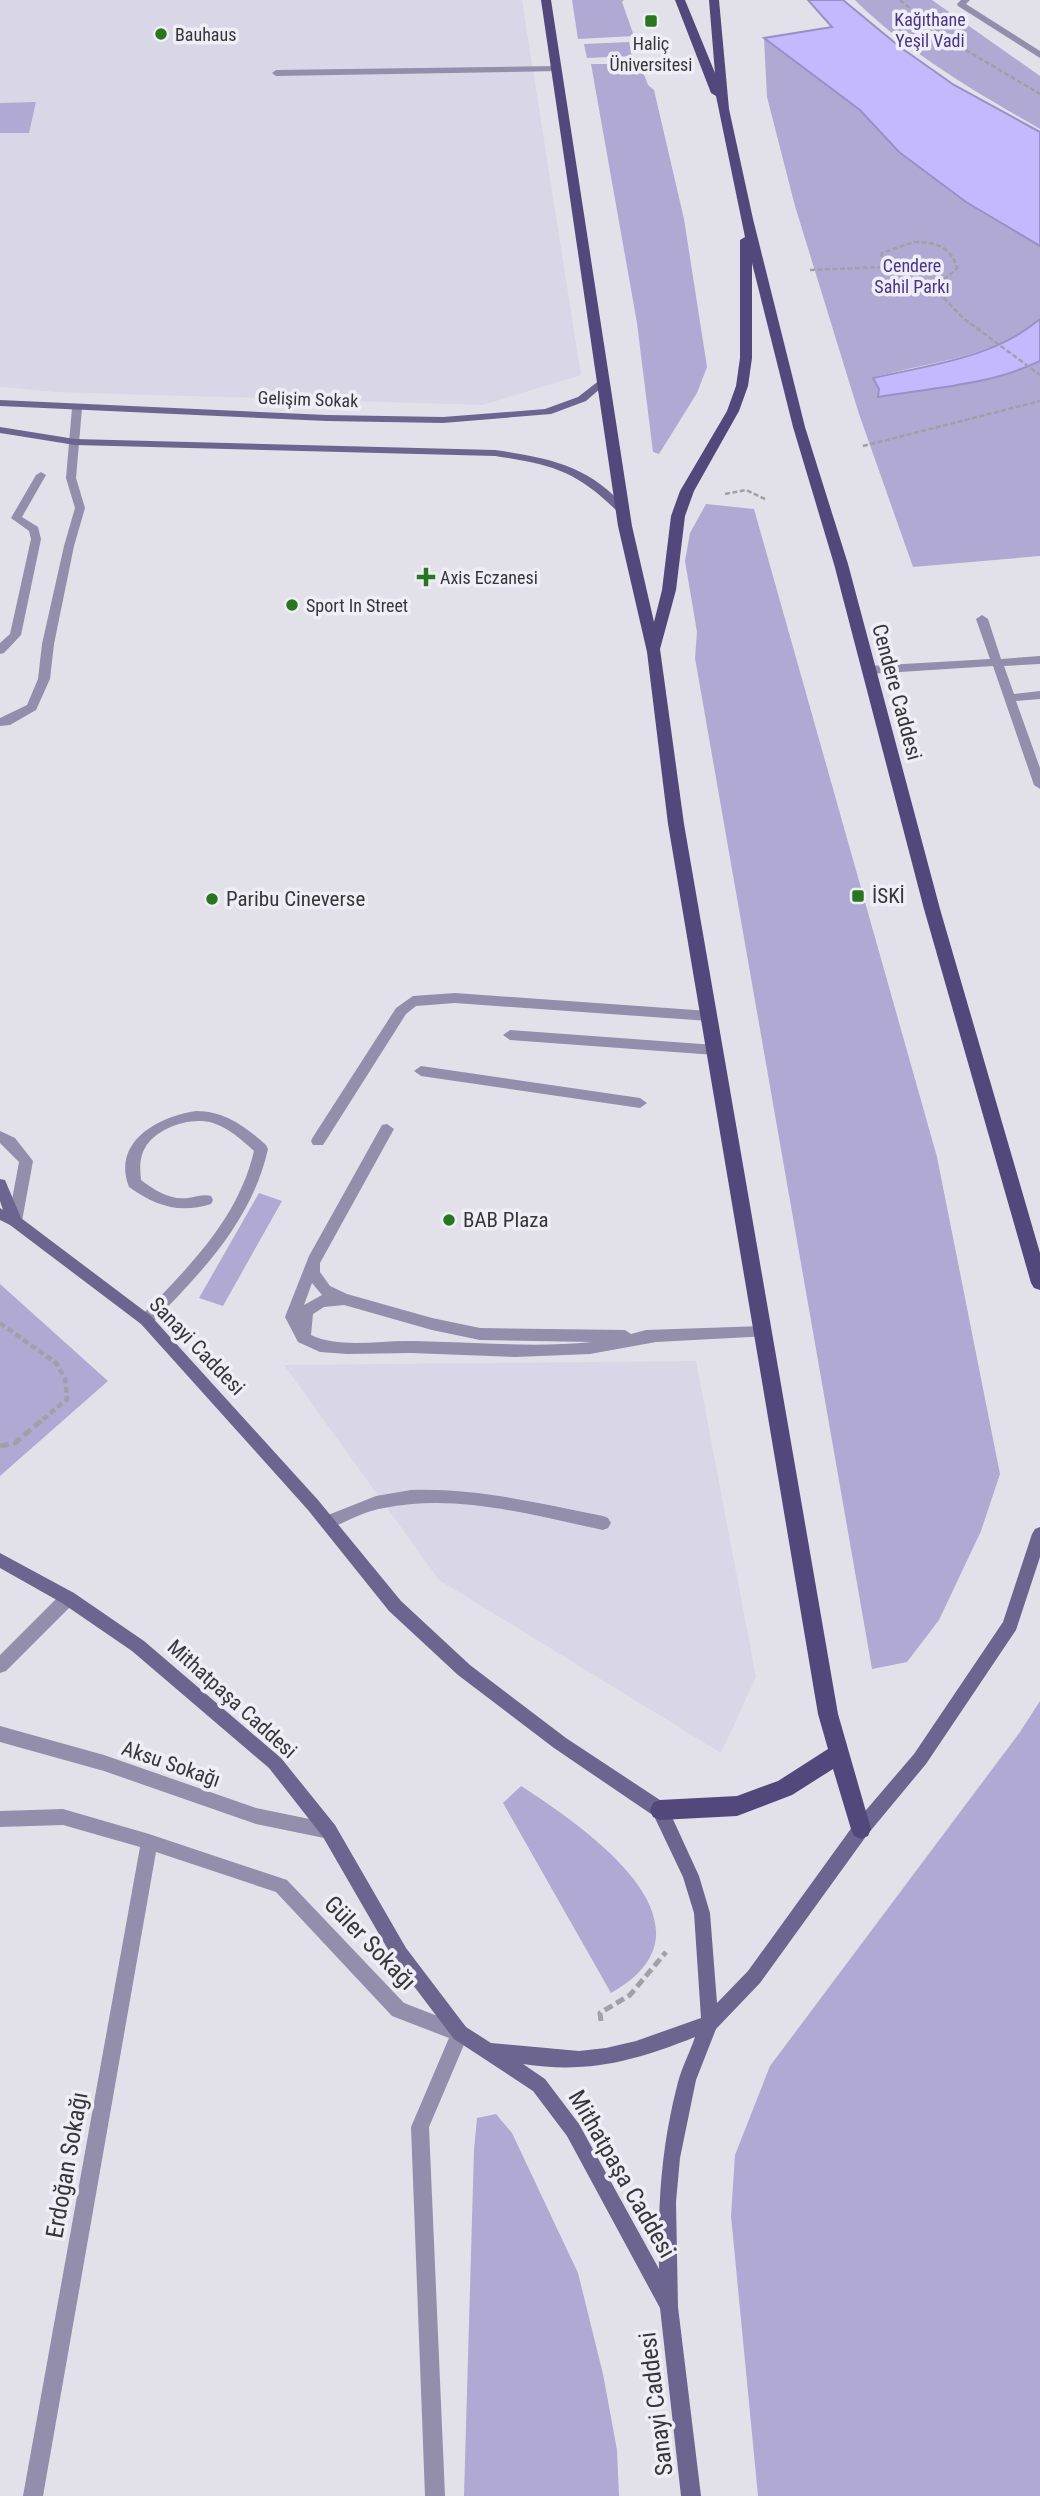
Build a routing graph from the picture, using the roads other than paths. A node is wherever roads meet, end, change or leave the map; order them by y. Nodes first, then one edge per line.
1 (546, 0) edge
2 (680, 0) edge
3 (714, 0) edge
4 (966, 0) edge
5 (1040, 55) edge
6 (557, 69) junction
7 (276, 73) dead end
8 (723, 109) junction
9 (747, 219) junction
10 (605, 379) junction
11 (0, 403) edge
12 (77, 408) junction
13 (0, 430) edge
14 (75, 442) junction
15 (41, 475) dead end
16 (624, 512) junction
17 (982, 619) dead end
18 (0, 650) edge
19 (654, 652) junction
20 (1040, 660) edge
21 (998, 664) junction
22 (869, 670) junction
23 (1040, 695) edge
24 (1009, 698) junction
25 (0, 722) edge
26 (1040, 785) edge
27 (709, 1016) junction
28 (510, 1035) dead end
29 (715, 1050) junction
30 (421, 1071) dead end
31 (640, 1103) dead end
32 (387, 1129) dead end
33 (0, 1136) edge
34 (318, 1141) dead end
35 (0, 1184) edge
36 (206, 1200) dead end
37 (0, 1214) edge
38 (15, 1221) junction
39 (316, 1256) junction
40 (1040, 1283) edge
41 (344, 1299) junction
42 (146, 1320) junction
43 (763, 1332) junction
44 (655, 1336) junction
45 (303, 1338) junction
46 (328, 1522) junction
47 (603, 1523) dead end
48 (1040, 1534) edge
49 (0, 1560) edge
50 (68, 1598) junction
51 (0, 1666) edge
52 (0, 1734) edge
53 (840, 1753) junction
54 (660, 1810) junction
55 (0, 1819) edge
56 (861, 1829) junction
57 (329, 1831) junction
58 (149, 1842) junction
59 (710, 2024) junction
60 (460, 2033) junction
61 (489, 2050) junction
62 (669, 2306) junction
63 (33, 2496) edge
64 (435, 2496) edge
65 (691, 2496) edge

1 - 6 main road
2 - 8 main road, Cendere Caddesi
3 - 8 main road, Cendere Caddesi
4 - 5 street
6 - 7 street
6 - 10 main road
8 - 9 main road, Cendere Caddesi
9 - 19 main road
9 - 22 main road, Cendere Caddesi
10 - 12 street, Gelişim Sokak
10 - 16 main road
11 - 12 street, Gelişim Sokak
12 - 14 street
13 - 14 street
14 - 16 street
14 - 25 street
15 - 18 street
16 - 19 main road
17 - 21 street
19 - 27 main road
20 - 21 street
21 - 22 street
21 - 24 street
22 - 40 main road, Cendere Caddesi
23 - 24 street
24 - 26 street
27 - 29 main road
27 - 34 street
28 - 29 street
29 - 43 main road
30 - 31 street
32 - 39 street
33 - 38 street
35 - 38 street
36 - 42 street
37 - 38 street, Sanayi Caddesi
38 - 42 street, Sanayi Caddesi
39 - 41 street
39 - 45 street
41 - 44 street
41 - 45 street
42 - 46 street, Sanayi Caddesi
43 - 44 street
43 - 53 main road
44 - 45 street
46 - 47 street
46 - 54 street, Sanayi Caddesi
48 - 56 street
49 - 50 street, Mithatpaşa Caddesi
50 - 51 street
50 - 57 street, Mithatpaşa Caddesi
52 - 57 street, Aksu Sokağı
53 - 54 main road
53 - 56 main road
54 - 59 street
55 - 58 street, Güler Sokağı
56 - 59 street
57 - 60 street, Mithatpaşa Caddesi
58 - 60 street, Güler Sokağı
58 - 63 street, Erdoğan Sokağı
59 - 61 street, Mithatpaşa Caddesi
59 - 62 street, Sanayi Caddesi
60 - 61 street, Mithatpaşa Caddesi
60 - 64 street
61 - 62 street, Mithatpaşa Caddesi
62 - 65 street, Sanayi Caddesi

